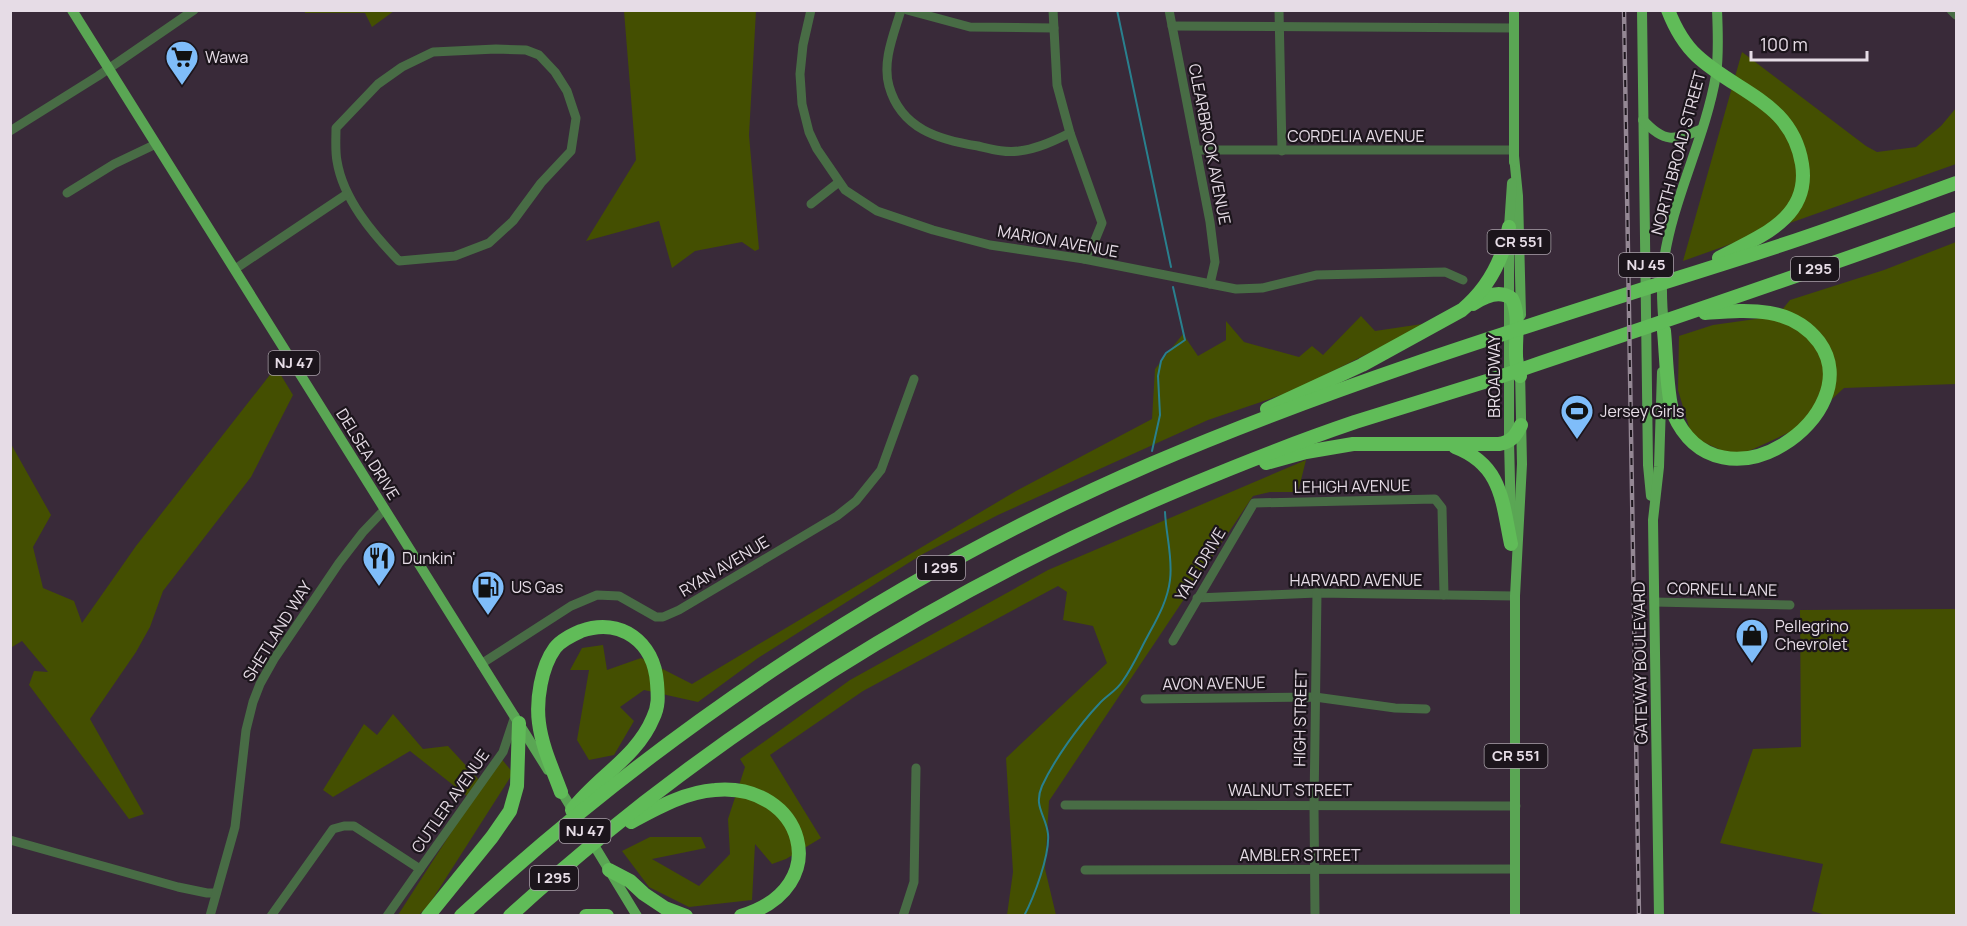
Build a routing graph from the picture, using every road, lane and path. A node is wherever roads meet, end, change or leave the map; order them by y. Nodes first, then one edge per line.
1 (72, 10) edge
2 (194, 10) edge
3 (811, 10) edge
4 (901, 10) edge
5 (907, 10) edge
6 (1053, 10) edge
7 (1169, 10) edge
8 (1279, 10) edge
9 (1514, 10) edge
10 (1642, 10) edge
11 (1668, 10) edge
12 (1717, 10) edge
13 (1951, 10) edge
14 (1956, 15) edge
15 (1172, 26) junction
16 (1279, 26) junction
17 (1054, 28) junction
18 (1514, 28) junction
19 (108, 69) junction
20 (1643, 120) junction
21 (1702, 129) junction
22 (10, 131) edge
23 (1070, 133) junction
24 (156, 144) junction
25 (1197, 150) junction
26 (1282, 151) junction
27 (1514, 153) junction
28 (839, 182) junction
29 (1956, 183) edge
30 (67, 193) dead end
31 (347, 194) junction
32 (811, 204) dead end
33 (1956, 219) edge
34 (1509, 227) junction
35 (1084, 260) junction
36 (235, 268) junction
37 (1691, 274) junction
38 (1464, 280) dead end
39 (1210, 284) junction
40 (1510, 297) junction
41 (1462, 310) junction
42 (1688, 314) junction
43 (1664, 331) junction
44 (1520, 376) junction
45 (914, 379) dead end
46 (1661, 411) joint
47 (1521, 425) junction
48 (1509, 441) junction
49 (1442, 443) junction
50 (1150, 464) junction
51 (1186, 486) junction
52 (1254, 503) joint
53 (386, 509) junction
54 (1653, 520) junction
55 (1511, 544) junction
56 (1317, 593) junction
57 (1444, 595) junction
58 (1515, 596) junction
59 (1197, 598) junction
60 (1654, 602) junction
61 (1790, 605) dead end
62 (1173, 640) dead end
63 (482, 663) junction
64 (1315, 697) junction
65 (1145, 699) dead end
66 (1426, 709) dead end
67 (517, 719) junction
68 (916, 768) dead end
69 (561, 792) junction
70 (1065, 805) dead end
71 (1314, 805) junction
72 (1516, 806) junction
73 (556, 831) junction
74 (10, 840) edge
75 (597, 841) junction
76 (420, 869) junction
77 (1515, 869) junction
78 (609, 870) junction
79 (1085, 870) dead end
80 (1314, 870) junction
81 (216, 893) junction
82 (210, 915) edge
83 (271, 915) edge
84 (387, 915) edge
85 (428, 915) edge
86 (461, 915) edge
87 (510, 915) edge
88 (586, 915) edge
89 (607, 915) edge
90 (637, 915) edge
91 (686, 915) edge
92 (741, 915) edge
93 (903, 915) edge
94 (1315, 915) edge
95 (1515, 915) edge
96 (1659, 915) edge

1 - 19 main road, DELSEA DRIVE / NJ 47
2 - 19 street
3 - 28 street, MARION AVENUE
4 - 23 street
5 - 17 street
6 - 17 street
7 - 15 street, CLEARBROOK AVENUE
8 - 16 street
9 - 18 main road, BROADWAY / CR 551
10 - 20 main road, NJ 45
11 - 37 highway
12 - 21 main road, NORTH BROAD STREET / NJ 45
13 - 14 street
15 - 16 street
15 - 25 street, CLEARBROOK AVENUE
16 - 18 street
16 - 26 street
17 - 23 street
18 - 27 main road, BROADWAY / CR 551
19 - 22 street
19 - 24 main road, DELSEA DRIVE / NJ 47
20 - 21 main road
20 - 54 main road, NJ 45
21 - 43 main road, NORTH BROAD STREET / NJ 45
23 - 35 street
24 - 30 street
24 - 36 main road, DELSEA DRIVE / NJ 47
25 - 26 street, CORDELIA AVENUE
25 - 39 street, CLEARBROOK AVENUE
26 - 27 street, CORDELIA AVENUE
27 - 34 main road, BROADWAY / CR 551
27 - 44 main road, BROADWAY / CR 551
28 - 32 street
28 - 35 street, MARION AVENUE
29 - 37 highway, I 295
31 - 31 street
31 - 36 street
33 - 42 highway, I 295
34 - 40 main road, BROADWAY / CR 551
34 - 41 highway
35 - 39 street, MARION AVENUE
36 - 53 main road, DELSEA DRIVE / NJ 47
37 - 50 highway, I 295
38 - 39 street, MARION AVENUE
40 - 41 highway
40 - 44 highway
40 - 48 main road, BROADWAY / CR 551
41 - 50 highway
42 - 43 highway
42 - 51 highway, I 295
43 - 46 main road, NORTH BROAD STREET / NJ 45
44 - 47 main road, BROADWAY / CR 551
45 - 63 street, RYAN AVENUE
46 - 54 main road, GATEWAY BOULEVARD / NJ 45
47 - 48 highway
47 - 58 main road, BROADWAY / CR 551
48 - 49 highway
48 - 55 main road, BROADWAY / CR 551
49 - 51 highway
49 - 55 highway
50 - 73 highway, I 295
51 - 75 highway, I 295
52 - 57 street, LEHIGH AVENUE
52 - 59 street, YALE DRIVE
53 - 63 main road, DELSEA DRIVE / NJ 47
53 - 81 street, SHETLAND WAY
54 - 60 main road, GATEWAY BOULEVARD / NJ 45
55 - 58 main road, BROADWAY / CR 551
56 - 57 street, HARVARD AVENUE
56 - 59 street, HARVARD AVENUE
56 - 64 street, HIGH STREET
57 - 58 street, HARVARD AVENUE
58 - 72 main road, BROADWAY / CR 551
59 - 62 street, YALE DRIVE
60 - 61 street, CORNELL LANE
60 - 96 main road, GATEWAY BOULEVARD / NJ 45
63 - 67 main road, DELSEA DRIVE / NJ 47
64 - 65 street, AVON AVENUE
64 - 66 street, AVON AVENUE
64 - 71 street, HIGH STREET
67 - 69 main road, DELSEA DRIVE / NJ 47
67 - 76 street, CUTLER AVENUE
67 - 85 highway
68 - 93 street
69 - 73 highway
69 - 78 main road, DELSEA DRIVE / NJ 47
70 - 71 street, WALNUT STREET
71 - 72 street, WALNUT STREET
71 - 80 street, HIGH STREET
72 - 77 main road, BROADWAY / CR 551
73 - 86 highway, I 295
74 - 81 street
75 - 87 highway, I 295
75 - 92 highway
76 - 83 street
76 - 84 street, CUTLER AVENUE
77 - 80 street, AMBLER STREET
77 - 95 main road, BROADWAY / CR 551
78 - 90 main road, DELSEA DRIVE / NJ 47
78 - 91 highway
79 - 80 street, AMBLER STREET
80 - 94 street, HIGH STREET
81 - 82 street, SHETLAND WAY
88 - 89 highway

